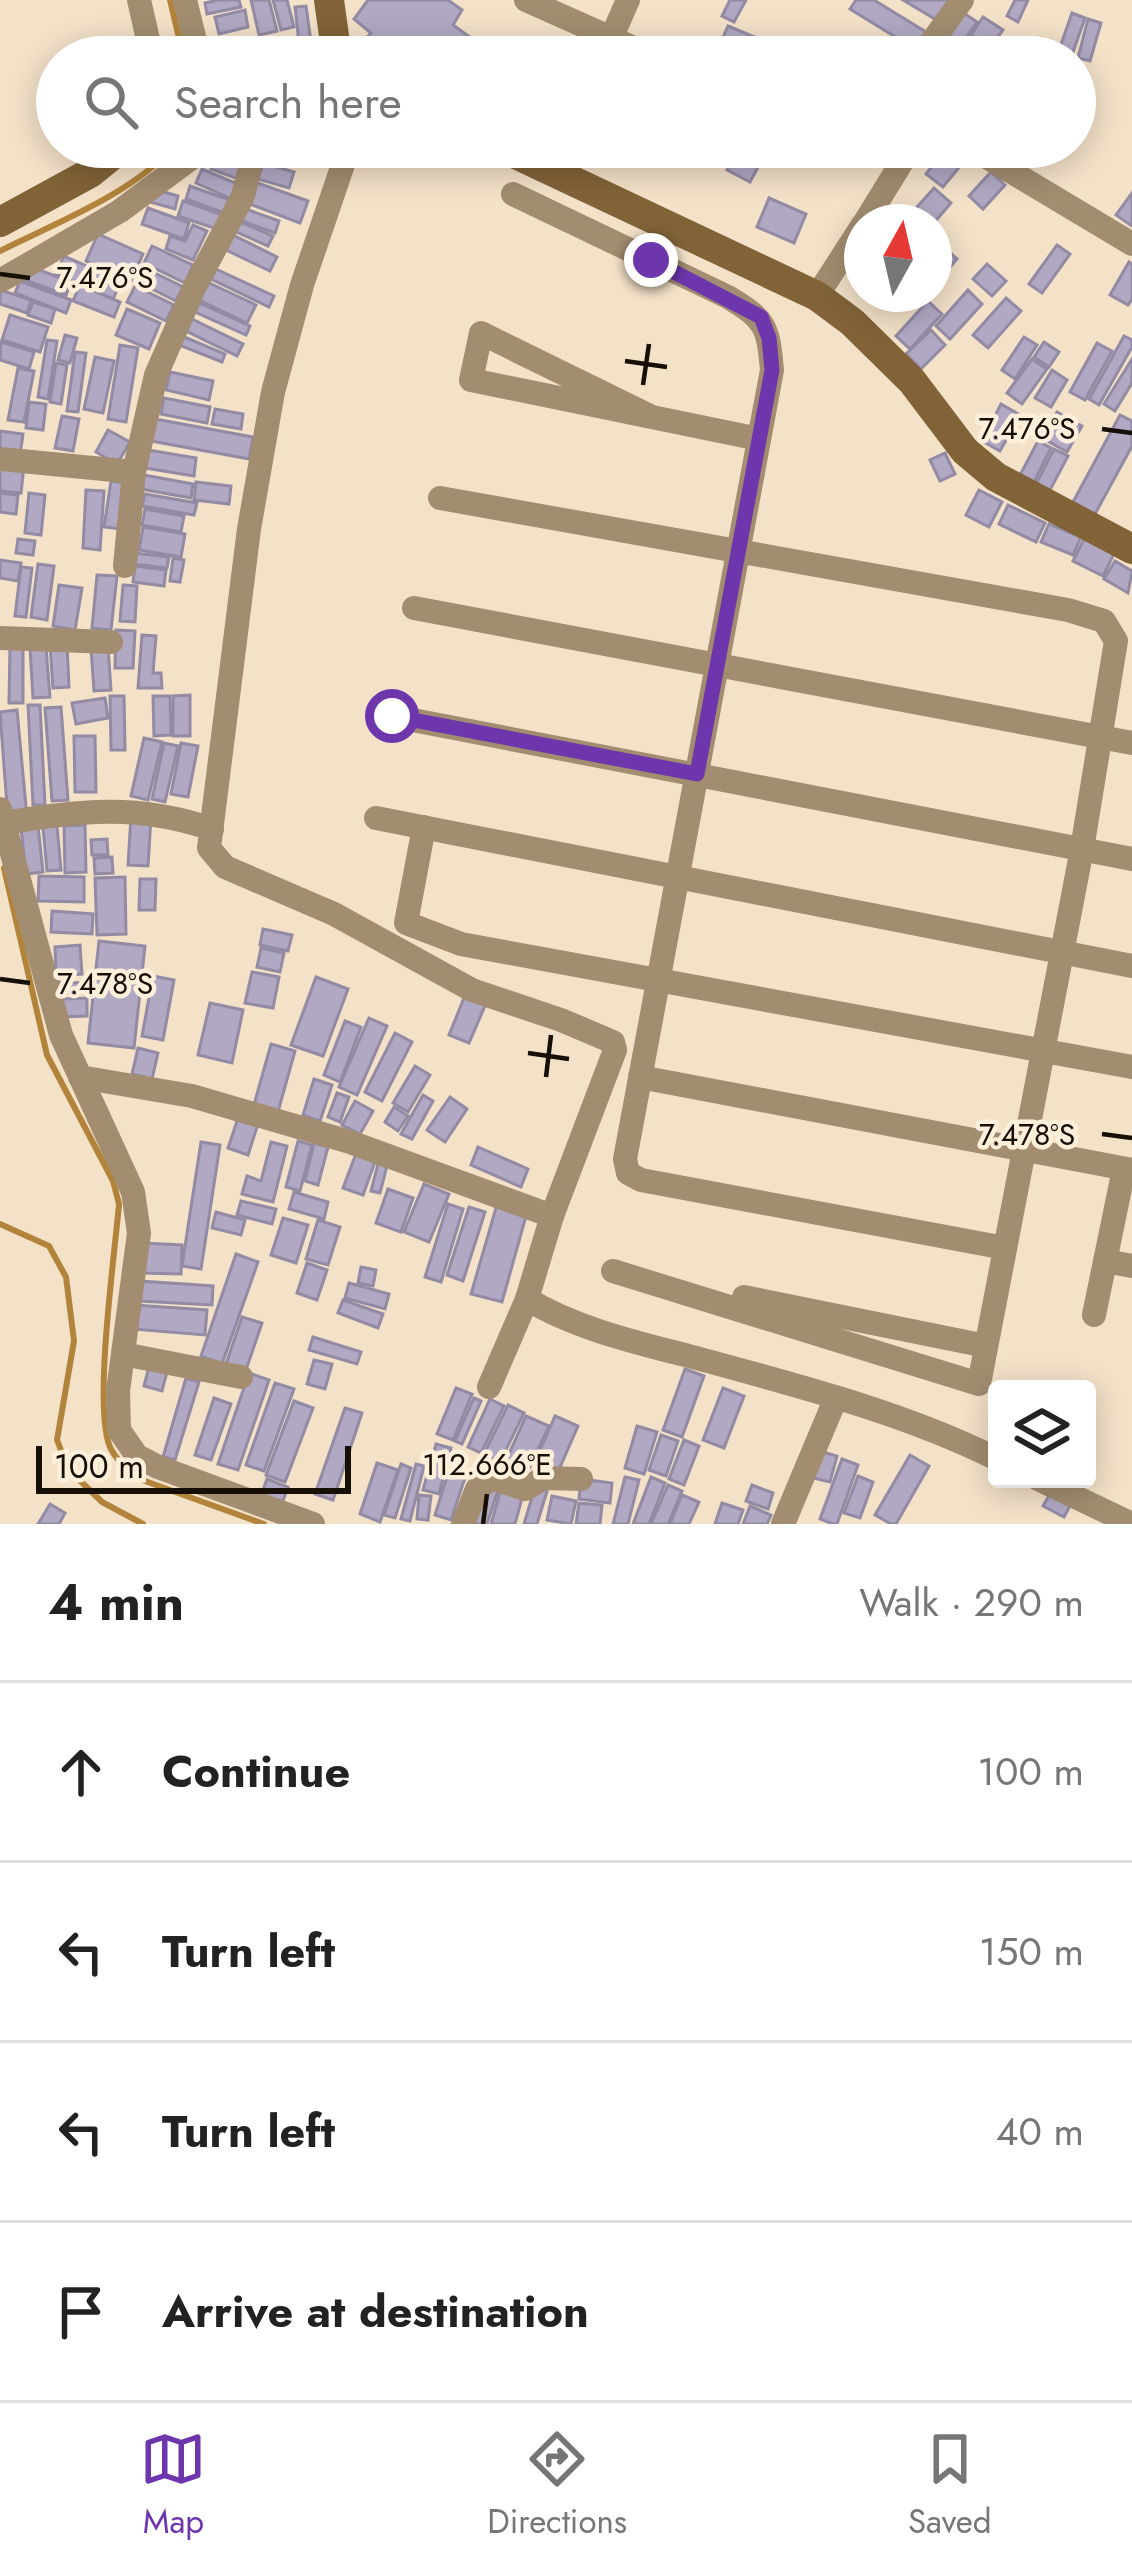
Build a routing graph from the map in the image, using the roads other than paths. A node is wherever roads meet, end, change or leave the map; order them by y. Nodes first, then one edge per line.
1 (139, 0) edge
2 (184, 0) edge
3 (329, 0) edge
4 (526, 0) edge
5 (628, 0) edge
6 (962, 0) edge
7 (147, 36) edge
8 (193, 36) edge
9 (334, 36) edge
10 (590, 36) edge
11 (612, 36) edge
12 (936, 36) edge
13 (96, 168) edge
14 (178, 168) edge
15 (250, 168) edge
16 (342, 168) edge
17 (574, 168) edge
18 (898, 168) edge
19 (1005, 168) edge
20 (513, 194) dead end
21 (875, 204) edge
22 (0, 222) edge
23 (667, 223) junction
24 (1132, 244) edge
25 (844, 254) edge
26 (651, 260) junction
27 (0, 281) edge
28 (817, 296) junction
29 (652, 417) junction
30 (759, 439) junction
31 (0, 458) edge
32 (134, 472) junction
33 (440, 498) dead end
34 (1132, 550) edge
35 (738, 553) junction
36 (125, 566) dead end
37 (414, 608) dead end
38 (0, 638) edge
39 (111, 642) dead end
40 (717, 666) junction
41 (392, 716) dead end
42 (1101, 737) junction
43 (1132, 743) edge
44 (697, 774) junction
45 (1, 816) edge
46 (376, 818) dead end
47 (424, 827) junction
48 (212, 829) junction
49 (1082, 849) junction
50 (1132, 859) edge
51 (677, 877) junction
52 (1062, 953) junction
53 (1132, 967) edge
54 (658, 980) junction
55 (1043, 1051) junction
56 (1132, 1067) edge
57 (80, 1077) junction
58 (640, 1077) junction
59 (1024, 1150) junction
60 (1128, 1170) edge
61 (552, 1216) junction
62 (1005, 1248) junction
63 (1105, 1261) junction
64 (1132, 1269) edge
65 (527, 1299) junction
66 (1094, 1315) dead end
67 (986, 1346) junction
68 (123, 1354) junction
69 (242, 1378) dead end
70 (489, 1387) dead end
71 (836, 1400) junction
72 (988, 1454) edge
73 (581, 1479) dead end
74 (1057, 1488) edge
75 (313, 1524) edge
76 (464, 1524) edge
77 (783, 1524) edge
78 (1132, 1524) edge

1 - 7 street
2 - 8 street
3 - 9 street
4 - 10 street
5 - 11 street
6 - 12 street
13 - 22 street
14 - 27 street
15 - 32 street
16 - 48 street
17 - 23 street
18 - 21 street
19 - 24 street
20 - 26 street
23 - 26 street
23 - 28 street
25 - 28 street
26 - 30 street
28 - 34 street
29 - 29 street
29 - 30 street
30 - 35 street
31 - 32 street
32 - 36 street
33 - 35 street
35 - 40 street
35 - 42 street
37 - 40 street
38 - 39 street
40 - 42 street
40 - 44 street
41 - 44 street
42 - 43 street
42 - 49 street
44 - 49 street
44 - 51 street
45 - 48 street
45 - 57 street
46 - 47 street
47 - 51 street
47 - 54 street
48 - 61 street
49 - 50 street
49 - 52 street
51 - 52 street
51 - 54 street
52 - 53 street
52 - 55 street
54 - 55 street
54 - 58 street
55 - 56 street
55 - 59 street
57 - 61 street
57 - 68 street
58 - 59 street
58 - 62 street
59 - 60 street
59 - 62 street
60 - 63 street
61 - 65 street
62 - 67 street
63 - 64 street
63 - 66 street
65 - 70 street
65 - 71 street
67 - 67 street
68 - 69 street
68 - 75 street
71 - 72 street
71 - 77 street
73 - 76 street
74 - 78 street

